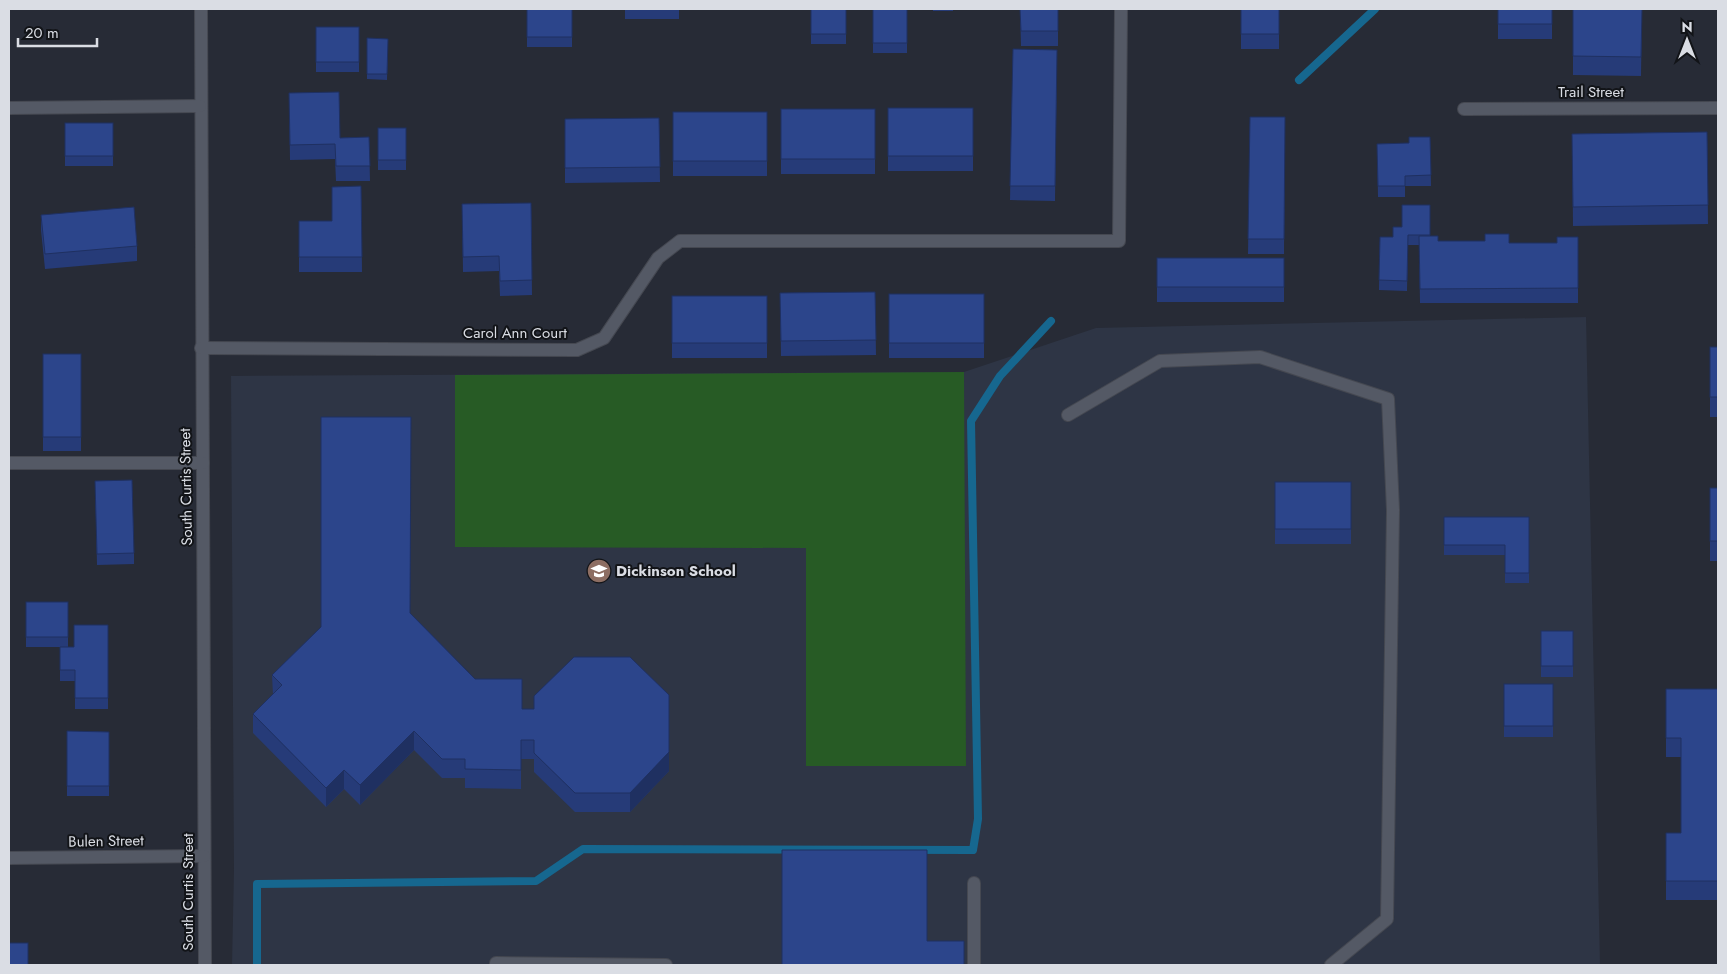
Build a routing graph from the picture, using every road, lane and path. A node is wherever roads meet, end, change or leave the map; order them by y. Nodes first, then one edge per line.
1 (201, 9) edge
2 (1121, 9) edge
3 (200, 106) junction
4 (9, 108) edge
5 (1718, 108) edge
6 (1464, 109) dead end
7 (201, 348) junction
8 (1068, 415) dead end
9 (203, 463) junction
10 (9, 464) edge
11 (204, 856) junction
12 (9, 858) edge
13 (974, 883) dead end
14 (205, 965) edge
15 (496, 965) edge
16 (666, 965) edge
17 (974, 965) edge
18 (1331, 965) edge

1 - 3 street, South Curtis Street
2 - 7 street, Carol Ann Court
3 - 4 street
3 - 7 street, South Curtis Street
5 - 6 street, Trail Street
7 - 9 street, South Curtis Street
8 - 18 street
9 - 10 street
9 - 11 street, South Curtis Street
11 - 12 street, Bulen Street
11 - 14 street, South Curtis Street
13 - 17 street
15 - 16 street

